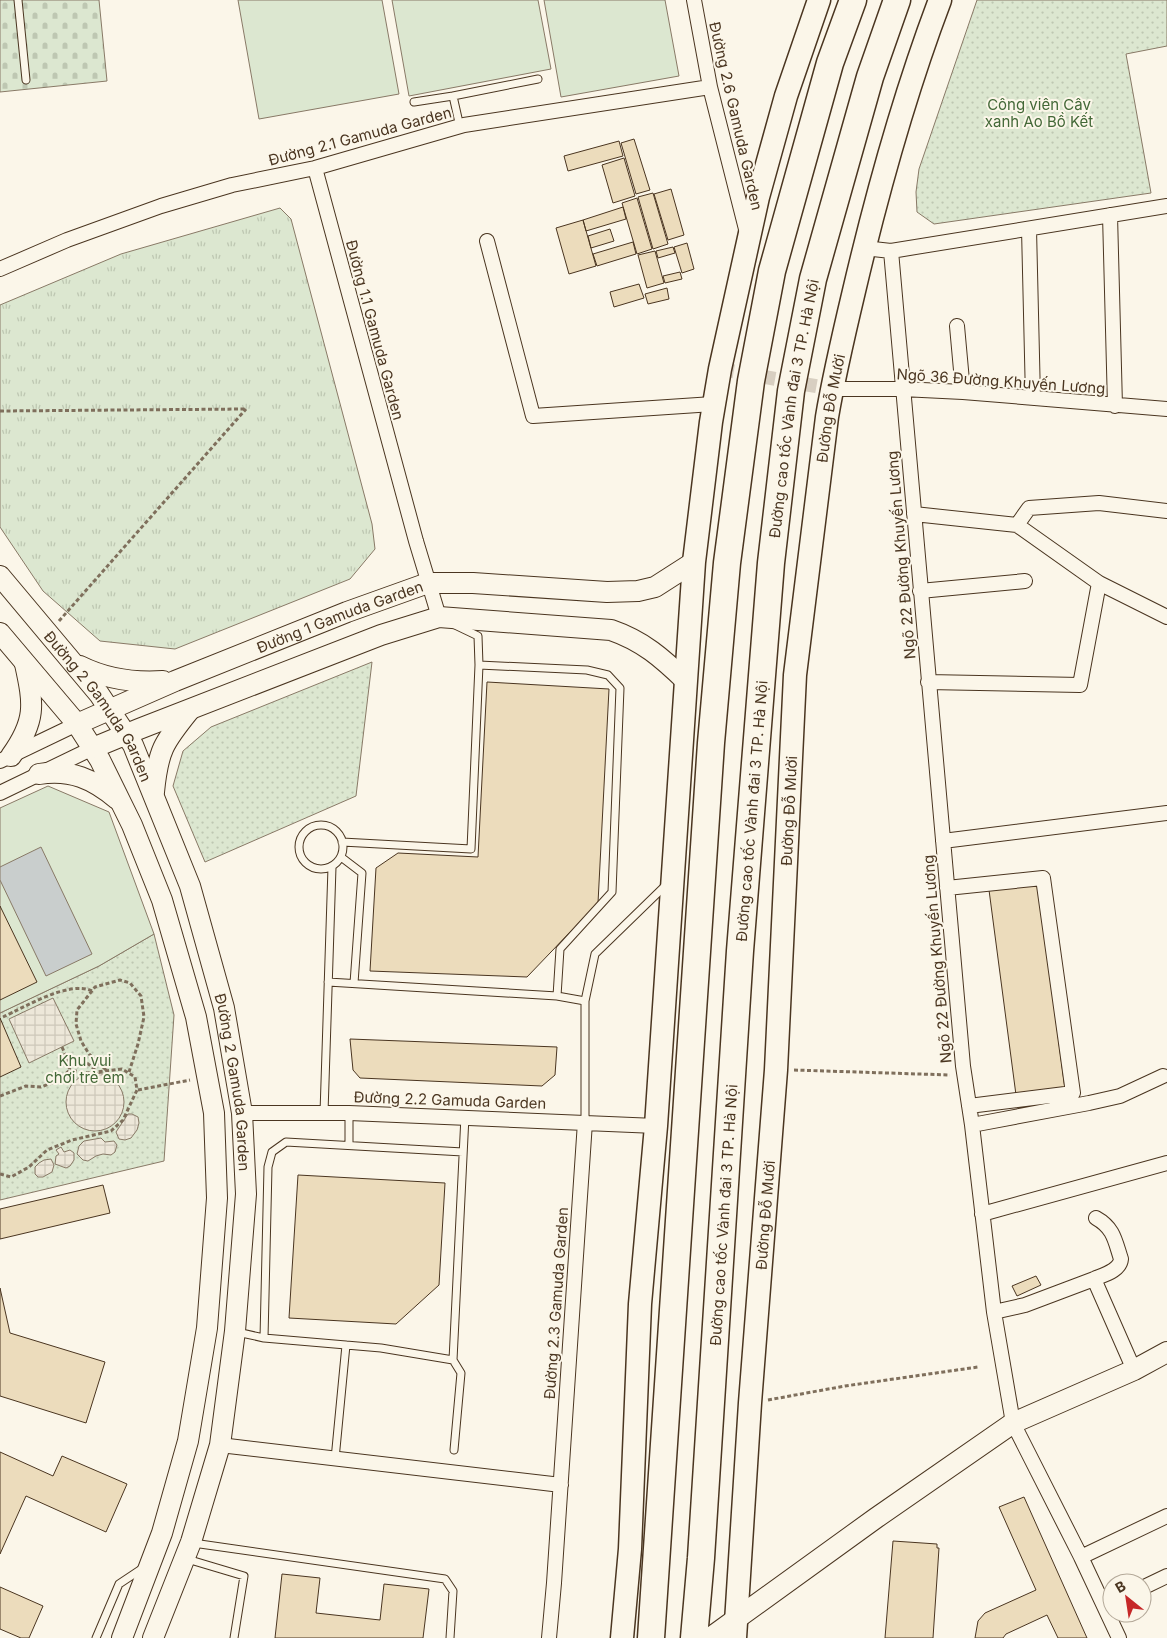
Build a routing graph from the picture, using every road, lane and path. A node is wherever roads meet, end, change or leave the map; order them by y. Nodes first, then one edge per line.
1 (18, 0) edge
2 (694, 0) edge
3 (819, 0) edge
4 (853, 0) edge
5 (897, 0) edge
6 (940, 0) edge
7 (26, 80) dead end
8 (538, 80) dead end
9 (710, 87) junction
10 (453, 96) junction
11 (414, 102) dead end
12 (460, 127) junction
13 (315, 168) junction
14 (1167, 206) edge
15 (1110, 215) junction
16 (1029, 229) junction
17 (748, 239) junction
18 (487, 241) dead end
19 (864, 248) junction
20 (891, 251) junction
21 (0, 269) edge
22 (957, 326) dead end
23 (832, 388) junction
24 (902, 389) junction
25 (963, 392) junction
26 (1033, 398) junction
27 (713, 404) junction
28 (1115, 406) junction
29 (1167, 409) edge
30 (0, 410) edge
31 (1167, 511) edge
32 (914, 514) junction
33 (1017, 525) junction
34 (694, 562) junction
35 (0, 576) edge
36 (1025, 581) dead end
37 (428, 583) junction
38 (1098, 583) junction
39 (920, 591) junction
40 (439, 617) junction
41 (1167, 617) edge
42 (48, 632) junction
43 (0, 633) edge
44 (25, 662) junction
45 (74, 663) junction
46 (479, 665) junction
47 (175, 680) junction
48 (686, 681) junction
49 (928, 682) junction
50 (110, 708) junction
51 (190, 709) junction
52 (77, 724) junction
53 (126, 734) junction
54 (93, 748) junction
55 (5, 758) edge
56 (39, 774) junction
57 (0, 792) edge
58 (154, 794) junction
59 (122, 803) junction
60 (1167, 813) edge
61 (943, 841) junction
62 (342, 842) junction
63 (341, 857) junction
64 (332, 867) junction
65 (673, 878) junction
66 (947, 888) junction
67 (328, 982) junction
68 (354, 983) junction
69 (92, 991) junction
70 (557, 996) junction
71 (585, 1001) junction
72 (4, 1017) dead end
73 (62, 1047) dead end
74 (68, 1061) junction
75 (70, 1070) junction
76 (106, 1070) junction
77 (776, 1070) junction
78 (96, 1072) junction
79 (129, 1072) junction
80 (965, 1075) junction
81 (208, 1076) junction
82 (1163, 1076) dead end
83 (137, 1090) junction
84 (0, 1096) edge
85 (969, 1106) junction
86 (242, 1112) junction
87 (349, 1112) junction
88 (214, 1113) junction
89 (324, 1113) junction
90 (465, 1116) junction
91 (124, 1120) junction
92 (117, 1122) dead end
93 (585, 1122) junction
94 (972, 1124) junction
95 (656, 1126) junction
96 (348, 1145) junction
97 (463, 1152) junction
98 (1167, 1164) edge
99 (0, 1174) edge
100 (257, 1191) junction
101 (982, 1214) junction
102 (1096, 1218) dead end
103 (1094, 1279) junction
104 (994, 1312) junction
105 (234, 1331) junction
106 (264, 1338) junction
107 (346, 1345) junction
108 (1167, 1352) edge
109 (453, 1360) junction
110 (978, 1367) dead end
111 (1134, 1370) junction
112 (750, 1403) junction
113 (1014, 1423) junction
114 (220, 1445) junction
115 (454, 1450) dead end
116 (335, 1460) junction
117 (561, 1485) junction
118 (1167, 1516) edge
119 (188, 1550) junction
120 (154, 1555) junction
121 (1081, 1557) junction
122 (1167, 1576) edge
123 (1152, 1583) edge
124 (1102, 1594) edge
125 (1114, 1623) edge
126 (720, 1632) edge
127 (96, 1638) edge
128 (122, 1638) edge
129 (153, 1638) edge
130 (234, 1638) edge
131 (450, 1638) edge
132 (549, 1638) edge
133 (622, 1638) edge
134 (651, 1638) edge
135 (1119, 1638) edge

1 - 7 lane
2 - 9 street, Đường 2.6 Gamuda Garden
3 - 17 main road
4 - 134 highway
5 - 126 highway, Đường cao tốc Vành đai 3 TP. Hà Nội
6 - 19 main road, Đường Đỗ Mười
8 - 10 lane
9 - 12 street, Đường 2.1 Gamuda Garden
9 - 17 street, Đường 2.6 Gamuda Garden
10 - 11 lane
10 - 12 lane
12 - 13 street, Đường 2.1 Gamuda Garden
13 - 21 street, Đường 2.1 Gamuda Garden
13 - 37 street, Đường 1.1 Gamuda Garden
14 - 15 street
15 - 16 street
15 - 28 street
16 - 20 street
16 - 26 street
17 - 27 main road
18 - 27 street
19 - 20 street
19 - 23 main road, Đường Đỗ Mười
20 - 24 street, Ngõ 22 Đường Khuyến Lương
22 - 25 street
23 - 24 street, Ngõ 36 Đường Khuyến Lương
23 - 77 main road, Đường Đỗ Mười
24 - 25 street, Ngõ 36 Đường Khuyến Lương
24 - 32 street, Ngõ 22 Đường Khuyến Lương
25 - 26 street, Ngõ 36 Đường Khuyến Lương
26 - 28 street, Ngõ 36 Đường Khuyến Lương
27 - 34 main road
28 - 29 street, Ngõ 36 Đường Khuyến Lương
30 - 42 path
31 - 33 street
32 - 33 street
32 - 39 street, Ngõ 22 Đường Khuyến Lương
33 - 38 street
34 - 37 street, Đường 1 Gamuda Garden
34 - 48 main road
35 - 42 street, Đường 2 Gamuda Garden
36 - 39 street
37 - 40 street, Đường 1.1 Gamuda Garden
37 - 47 street, Đường 1 Gamuda Garden
38 - 41 street
38 - 49 street
39 - 49 street, Ngõ 22 Đường Khuyến Lương
40 - 46 lane
40 - 48 street, Đường 1 Gamuda Garden
40 - 51 street, Đường 1 Gamuda Garden
42 - 45 street, Đường 2 Gamuda Garden
43 - 44 street, Đường 2 Gamuda Garden
44 - 52 street, Đường 2 Gamuda Garden
44 - 55 street
45 - 47 street
45 - 50 street, Đường 2 Gamuda Garden
46 - 62 lane
46 - 70 lane
47 - 50 street, Đường 1 Gamuda Garden
48 - 65 main road
49 - 61 street, Ngõ 22 Đường Khuyến Lương
50 - 52 street, Đường 1 Gamuda Garden
50 - 53 street, Đường 2 Gamuda Garden
51 - 53 street, Đường 1 Gamuda Garden
51 - 58 street
52 - 54 street, Đường 2 Gamuda Garden
52 - 55 street, Đường 1 Gamuda Garden
53 - 54 street, Đường 1 Gamuda Garden
53 - 58 street, Đường 2 Gamuda Garden
54 - 56 street, Đường 1 Gamuda Garden
54 - 59 street, Đường 2 Gamuda Garden
56 - 57 street, Đường 1 Gamuda Garden
56 - 59 street
58 - 86 street, Đường 2 Gamuda Garden
59 - 81 street, Đường 2 Gamuda Garden
60 - 61 street
61 - 66 street, Ngõ 22 Đường Khuyến Lương
62 - 63 lane
62 - 64 lane
63 - 64 lane
63 - 68 lane
64 - 67 lane
65 - 71 lane
65 - 95 main road
66 - 80 street, Ngõ 22 Đường Khuyến Lương
66 - 85 street
67 - 68 lane
67 - 89 lane
68 - 70 lane
69 - 72 path
69 - 76 path
69 - 79 path
70 - 71 lane
71 - 93 lane
73 - 74 path
74 - 75 path
74 - 78 path
75 - 78 path
75 - 84 path
76 - 78 path
76 - 79 path
77 - 80 path
77 - 112 main road, Đường Đỗ Mười
79 - 83 path
80 - 85 street, Ngõ 22 Đường Khuyến Lương
81 - 83 path
81 - 88 street, Đường 2 Gamuda Garden
82 - 94 street
83 - 91 path
85 - 94 street, Ngõ 22 Đường Khuyến Lương
86 - 88 street
86 - 89 street, Đường 2.2 Gamuda Garden
86 - 100 street, Đường 2 Gamuda Garden
87 - 89 street, Đường 2.2 Gamuda Garden
87 - 90 street, Đường 2.2 Gamuda Garden
87 - 96 lane
88 - 120 street, Đường 2 Gamuda Garden
90 - 93 street, Đường 2.2 Gamuda Garden
90 - 97 lane
91 - 92 path
91 - 99 path
93 - 95 street, Đường 2.2 Gamuda Garden
93 - 117 street, Đường 2.3 Gamuda Garden
94 - 101 street, Ngõ 22 Đường Khuyến Lương
95 - 133 main road
96 - 97 lane
96 - 100 lane
97 - 109 lane
98 - 101 street
100 - 105 street, Đường 2 Gamuda Garden
100 - 106 lane
101 - 104 street, Ngõ 22 Đường Khuyến Lương
102 - 103 street
103 - 104 street
103 - 111 street
104 - 113 street, Ngõ 22 Đường Khuyến Lương
105 - 106 lane
105 - 114 street, Đường 2 Gamuda Garden
106 - 107 lane
107 - 109 lane
107 - 116 lane
108 - 111 street
109 - 115 lane
110 - 112 path
111 - 113 street
112 - 126 main road, Đường Đỗ Mười
113 - 121 street, Ngõ 22 Đường Khuyến Lương
113 - 126 street
114 - 116 street
114 - 119 street, Đường 2 Gamuda Garden
116 - 117 street
117 - 132 street, Đường 2.3 Gamuda Garden
118 - 121 street
119 - 120 street
119 - 129 street, Đường 2 Gamuda Garden
119 - 130 lane
119 - 131 lane
120 - 127 lane
120 - 128 street, Đường 2 Gamuda Garden
121 - 124 street, Ngõ 22 Đường Khuyến Lương
122 - 123 street
125 - 135 street, Ngõ 22 Đường Khuyến Lương

